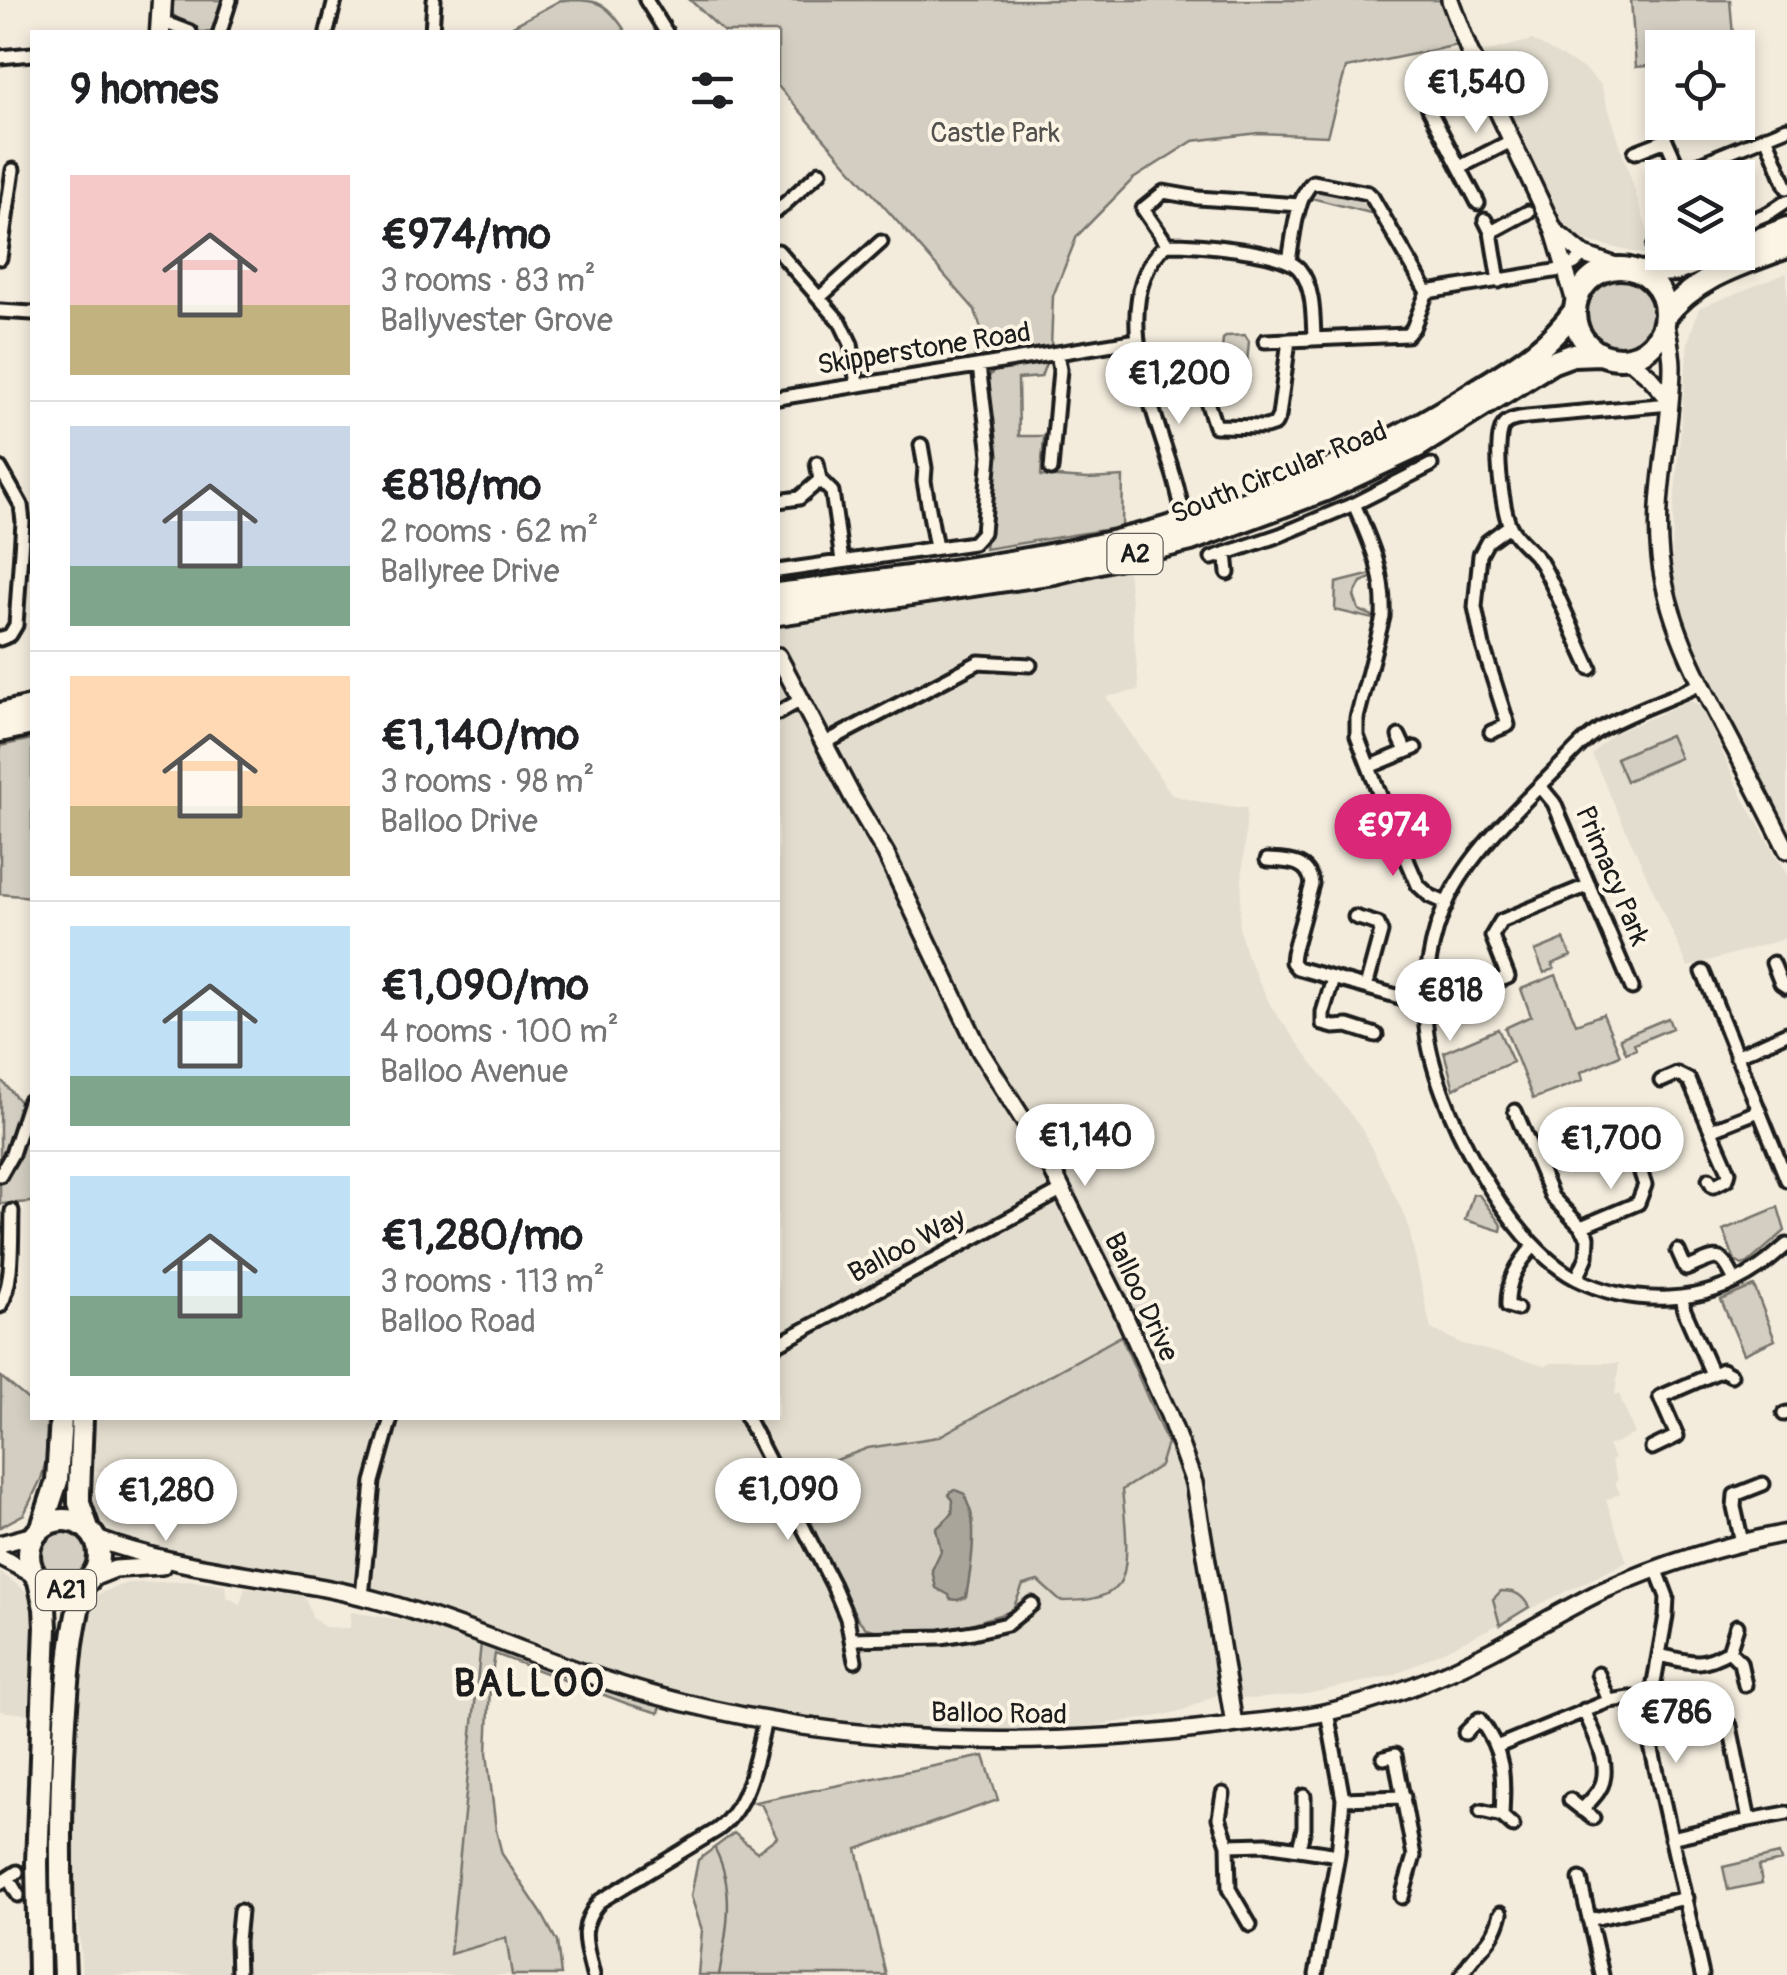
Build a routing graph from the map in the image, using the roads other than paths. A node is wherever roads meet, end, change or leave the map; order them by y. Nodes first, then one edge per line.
1 (162, 0) edge
2 (230, 0) edge
3 (335, 0) edge
4 (434, 0) edge
5 (646, 0) edge
6 (1450, 0) edge
7 (161, 27) edge
8 (221, 30) edge
9 (327, 30) edge
10 (432, 30) edge
11 (665, 30) edge
12 (30, 54) edge
13 (0, 57) edge
14 (1459, 87) dead end
15 (1787, 128) edge
16 (1766, 136) junction
17 (1511, 142) junction
18 (1634, 152) dead end
19 (1678, 160) edge
20 (1714, 160) edge
21 (1460, 167) junction
22 (13, 170) dead end
23 (820, 172) dead end
24 (1787, 188) edge
25 (1787, 201) edge
26 (1478, 204) dead end
27 (1300, 206) junction
28 (780, 208) edge
29 (1528, 212) dead end
30 (1755, 219) edge
31 (1552, 228) junction
32 (1787, 228) edge
33 (1755, 241) edge
34 (881, 242) dead end
35 (1167, 244) junction
36 (1787, 247) edge
37 (780, 252) edge
38 (1584, 255) junction
39 (0, 258) edge
40 (1289, 260) junction
41 (788, 262) junction
42 (1564, 269) junction
43 (780, 270) edge
44 (1632, 270) junction
45 (1645, 270) edge
46 (1499, 281) junction
47 (1427, 292) junction
48 (819, 298) junction
49 (1576, 307) junction
50 (0, 310) edge
51 (30, 313) edge
52 (1665, 319) junction
53 (1314, 338) junction
54 (1138, 340) junction
55 (1290, 340) junction
56 (1265, 341) dead end
57 (1057, 353) junction
58 (1600, 354) junction
59 (1628, 358) junction
60 (979, 366) junction
61 (1144, 381) junction
62 (856, 386) junction
63 (780, 398) edge
64 (1670, 402) junction
65 (921, 445) dead end
66 (816, 463) dead end
67 (1430, 465) dead end
68 (0, 468) edge
69 (1050, 469) dead end
70 (820, 480) junction
71 (780, 501) edge
72 (1354, 504) junction
73 (1509, 526) junction
74 (1188, 531) junction
75 (936, 548) junction
76 (1226, 553) junction
77 (27, 556) edge
78 (1212, 558) dead end
79 (842, 562) junction
80 (780, 571) edge
81 (1228, 573) dead end
82 (780, 594) edge
83 (780, 614) edge
84 (0, 639) edge
85 (780, 660) edge
86 (1030, 665) dead end
87 (1590, 668) dead end
88 (1700, 684) junction
89 (801, 700) junction
90 (30, 707) edge
91 (780, 711) edge
92 (0, 714) edge
93 (30, 724) edge
94 (0, 731) edge
95 (1491, 732) dead end
96 (1399, 736) dead end
97 (824, 744) junction
98 (1369, 768) junction
99 (1540, 786) junction
100 (1787, 850) edge
101 (1268, 860) dead end
102 (1589, 885) junction
103 (1446, 903) junction
104 (1356, 917) dead end
105 (1773, 963) dead end
106 (1703, 972) dead end
107 (1334, 979) junction
108 (1366, 987) junction
109 (1787, 987) edge
110 (1632, 988) dead end
111 (1474, 990) dead end
112 (1426, 1000) junction
113 (1787, 1033) edge
114 (1376, 1035) dead end
115 (1736, 1056) junction
116 (1660, 1081) dead end
117 (30, 1101) edge
118 (1758, 1110) junction
119 (1515, 1111) dead end
120 (1711, 1130) junction
121 (1634, 1152) dead end
122 (1784, 1163) edge
123 (0, 1174) edge
124 (1710, 1179) dead end
125 (1787, 1180) edge
126 (1061, 1192) junction
127 (28, 1222) dead end
128 (1581, 1226) junction
129 (1787, 1245) edge
130 (1534, 1246) junction
131 (1678, 1251) dead end
132 (1577, 1279) junction
133 (1736, 1281) junction
134 (1681, 1298) junction
135 (0, 1306) edge
136 (1517, 1309) dead end
137 (780, 1343) edge
138 (1712, 1374) junction
139 (1731, 1375) dead end
140 (61, 1420) edge
141 (82, 1420) edge
142 (390, 1420) edge
143 (749, 1420) edge
144 (1652, 1448) dead end
145 (1763, 1484) dead end
146 (38, 1531) junction
147 (1787, 1533) edge
148 (92, 1534) junction
149 (1742, 1542) junction
150 (0, 1544) edge
151 (0, 1557) edge
152 (196, 1566) junction
153 (1656, 1568) junction
154 (36, 1577) junction
155 (86, 1582) junction
156 (362, 1597) junction
157 (1032, 1604) dead end
158 (1737, 1626) dead end
159 (852, 1639) junction
160 (1729, 1651) junction
161 (1659, 1656) junction
162 (855, 1661) dead end
163 (1582, 1679) dead end
164 (1745, 1685) dead end
165 (1650, 1700) junction
166 (1609, 1701) junction
167 (1584, 1710) junction
168 (1327, 1712) junction
169 (765, 1720) junction
170 (1234, 1724) junction
171 (1730, 1726) dead end
172 (1466, 1733) dead end
173 (1496, 1746) junction
174 (1384, 1758) dead end
175 (1223, 1794) dead end
176 (1304, 1796) dead end
177 (1404, 1797) junction
178 (1344, 1799) junction
179 (1570, 1800) dead end
180 (1481, 1811) dead end
181 (1787, 1814) edge
182 (1502, 1816) junction
183 (1748, 1820) junction
184 (1513, 1826) dead end
185 (1671, 1838) junction
186 (1228, 1846) junction
187 (1299, 1848) junction
188 (1338, 1855) junction
189 (8, 1878) edge
190 (1580, 1879) dead end
191 (18, 1895) dead end
192 (1402, 1897) dead end
193 (1686, 1898) junction
194 (240, 1912) dead end
195 (1501, 1912) dead end
196 (1589, 1920) junction
197 (1250, 1925) dead end
198 (40, 1975) edge
199 (64, 1975) edge
200 (238, 1975) edge
201 (592, 1975) edge
202 (1316, 1975) edge
203 (1462, 1975) edge
204 (1602, 1975) edge
205 (1702, 1975) edge

1 - 7 main road
2 - 8 street
3 - 9 street
4 - 10 street
5 - 11 street
6 - 17 street
12 - 13 street
14 - 21 street
15 - 16 street
16 - 20 street
16 - 24 street
17 - 21 street
17 - 31 street
18 - 19 street
21 - 26 street
22 - 39 street
23 - 28 street
25 - 30 street
27 - 35 street
27 - 40 street
27 - 47 street
29 - 46 street
31 - 38 street
31 - 42 street
32 - 33 highway
34 - 48 street
35 - 40 street
35 - 54 street
36 - 52 highway
37 - 41 street
38 - 42 street
38 - 44 street
40 - 53 street
41 - 43 street
41 - 48 street
42 - 46 street
42 - 49 street
44 - 45 highway, A2
44 - 49 highway, A2
44 - 52 highway
46 - 47 street
47 - 53 street
48 - 62 street
49 - 58 highway
49 - 74 highway, South Circular Road / A2
50 - 51 street
52 - 59 highway
52 - 64 street
53 - 55 street
54 - 57 street, Skipperstone Road
54 - 61 street
55 - 56 street
55 - 61 street
57 - 60 street, Skipperstone Road
57 - 69 street
58 - 59 highway, A2
58 - 74 highway, South Circular Road / A2
59 - 64 street
60 - 62 street, Skipperstone Road
60 - 75 street
61 - 74 street
62 - 63 street, Skipperstone Road
64 - 73 street
64 - 88 street
65 - 75 street
66 - 70 street
67 - 72 street
68 - 77 street
70 - 71 street
70 - 79 street
72 - 76 street
72 - 98 street
73 - 87 street
73 - 95 street
74 - 82 highway, South Circular Road / A2
74 - 83 highway, South Circular Road / A2
75 - 79 street
76 - 78 street
76 - 81 street
77 - 84 street
79 - 80 street
85 - 89 street, Balloo Drive
86 - 97 street
88 - 99 street
88 - 100 street
89 - 91 street
89 - 97 street, Balloo Drive
90 - 92 highway
93 - 94 highway
96 - 98 street
97 - 126 street, Balloo Drive
98 - 103 street
99 - 102 street, Primacy Park
99 - 103 street
101 - 107 street
102 - 110 street, Primacy Park
102 - 111 street
103 - 112 street
104 - 108 street
105 - 109 street
106 - 115 street
107 - 108 street
107 - 114 street
108 - 112 street
112 - 130 street
113 - 115 street
115 - 118 street
116 - 120 street
117 - 123 street
118 - 120 street
118 - 122 street
119 - 128 street
120 - 124 street
121 - 128 street
122 - 125 street
126 - 137 street, Balloo Way
126 - 170 street, Balloo Drive
127 - 135 street
128 - 132 street
129 - 133 street
130 - 132 street
130 - 136 street
131 - 133 street
132 - 134 street
133 - 134 street
134 - 138 street
138 - 139 street
138 - 144 street
140 - 146 highway, A21
141 - 148 highway, A21
142 - 156 street
143 - 159 street
145 - 149 street
146 - 148 highway, A21
146 - 150 street
146 - 154 highway, A21
147 - 149 street, Balloo Road
148 - 152 street, Balloo Road
148 - 155 highway, A21
149 - 153 street, Balloo Road
151 - 154 street
152 - 155 street, Balloo Road
152 - 156 street, Balloo Road
153 - 161 street
153 - 168 street, Balloo Road
154 - 155 highway, A21
154 - 198 highway, A21
155 - 199 highway, A21
156 - 169 street, Balloo Road
157 - 159 street
158 - 160 street
159 - 162 street
160 - 161 street
160 - 164 street
161 - 165 street
163 - 166 street
165 - 166 street
165 - 185 street
166 - 167 street
167 - 173 street
167 - 179 street
168 - 170 street, Balloo Road
168 - 178 street
169 - 170 street, Balloo Road
169 - 201 street
171 - 183 street
172 - 173 street
173 - 182 street
174 - 177 street
175 - 186 street
176 - 187 street
177 - 178 street
177 - 192 street
178 - 188 street
180 - 182 street
181 - 183 street
182 - 184 street
183 - 185 street
185 - 193 street
186 - 187 street
186 - 197 street
187 - 188 street
188 - 202 street
189 - 191 street
190 - 196 street
193 - 196 street
193 - 205 street
194 - 200 street
195 - 203 street
196 - 204 street

